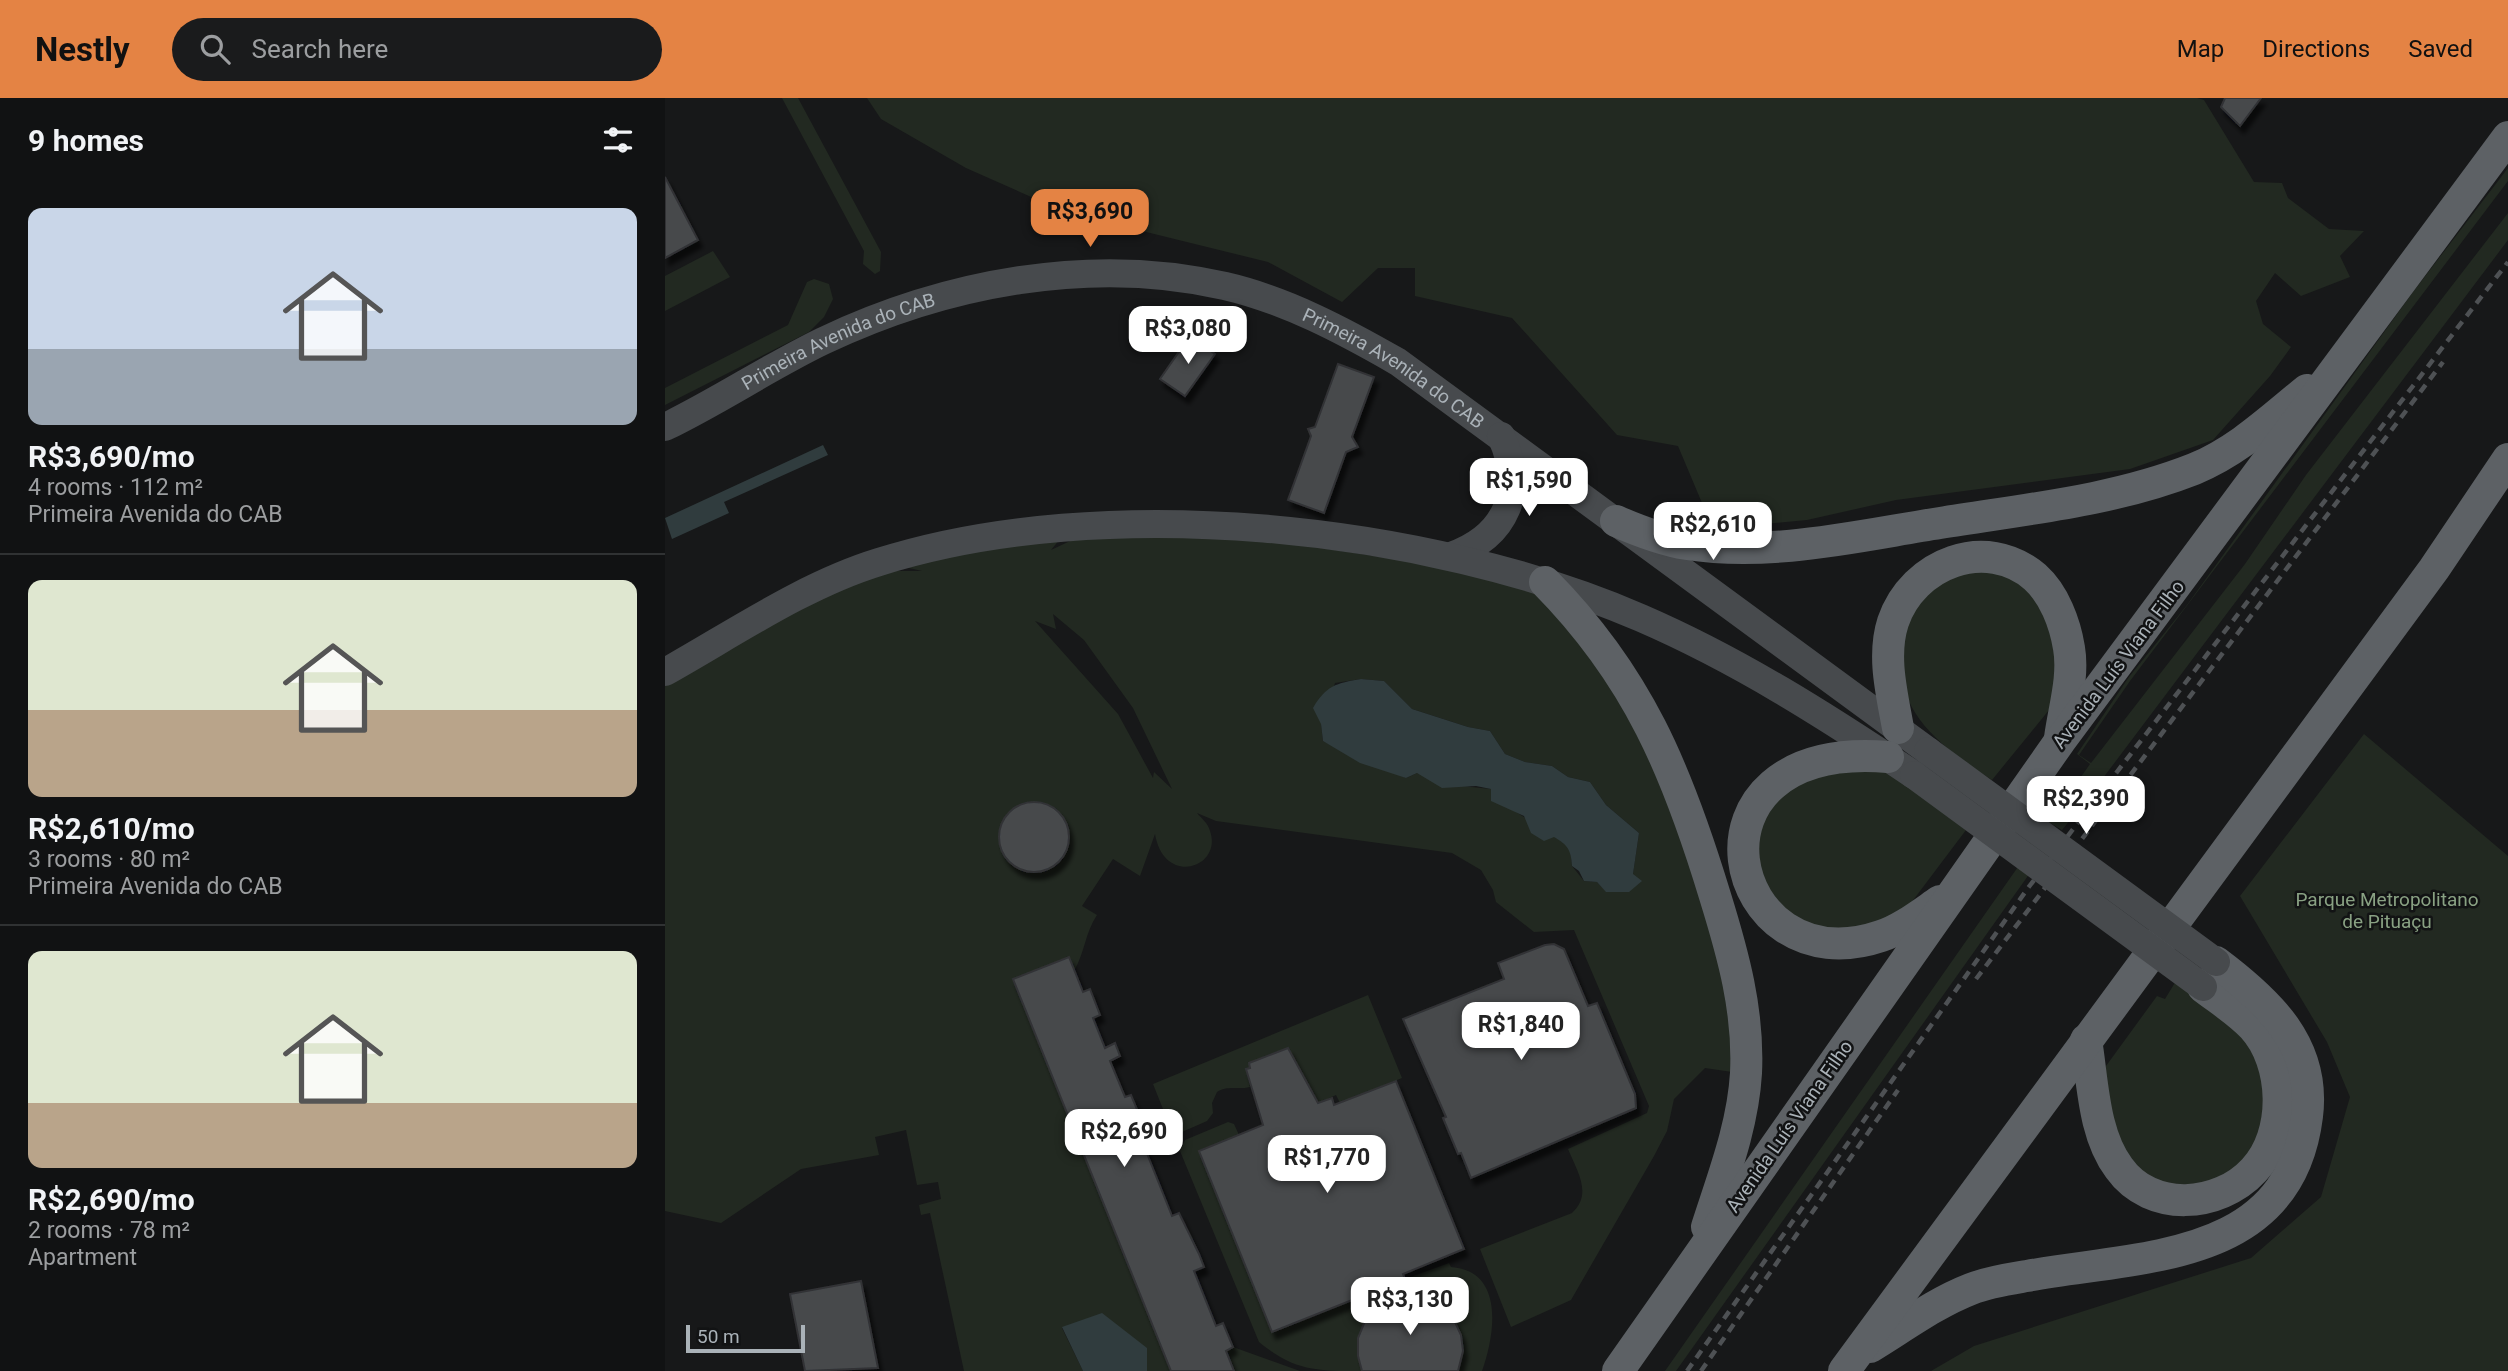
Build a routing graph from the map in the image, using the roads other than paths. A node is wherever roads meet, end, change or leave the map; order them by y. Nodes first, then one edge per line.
1 (2508, 137) edge
2 (2344, 360) junction
3 (665, 427) edge
4 (1501, 436) junction
5 (2508, 459) edge
6 (1616, 522) junction
7 (1451, 556) junction
8 (1545, 582) junction
9 (665, 650) edge
10 (702, 652) junction
11 (665, 672) edge
12 (1898, 728) junction
13 (2060, 741) junction
14 (1888, 757) junction
15 (1921, 763) junction
16 (1955, 890) junction
17 (2210, 974) junction
18 (2086, 1040) junction
19 (1697, 1258) junction
20 (1850, 1363) edge
21 (1618, 1371) edge

1 - 2 highway, Avenida Luís Viana Filho
2 - 6 highway
2 - 13 highway, Avenida Luís Viana Filho
3 - 4 main road, Primeira Avenida do CAB
4 - 6 main road, Primeira Avenida do CAB
4 - 7 main road
5 - 18 highway
6 - 12 main road, Primeira Avenida do CAB
7 - 8 main road
7 - 10 main road
8 - 14 main road
8 - 19 highway
9 - 10 main road
10 - 11 main road
12 - 13 highway
12 - 15 main road, Primeira Avenida do CAB
13 - 16 highway, Avenida Luís Viana Filho
14 - 15 main road
14 - 16 highway
15 - 17 main road, bridge
16 - 19 highway, Avenida Luís Viana Filho
17 - 18 highway
17 - 20 highway
18 - 20 highway
19 - 21 highway, Avenida Luís Viana Filho

